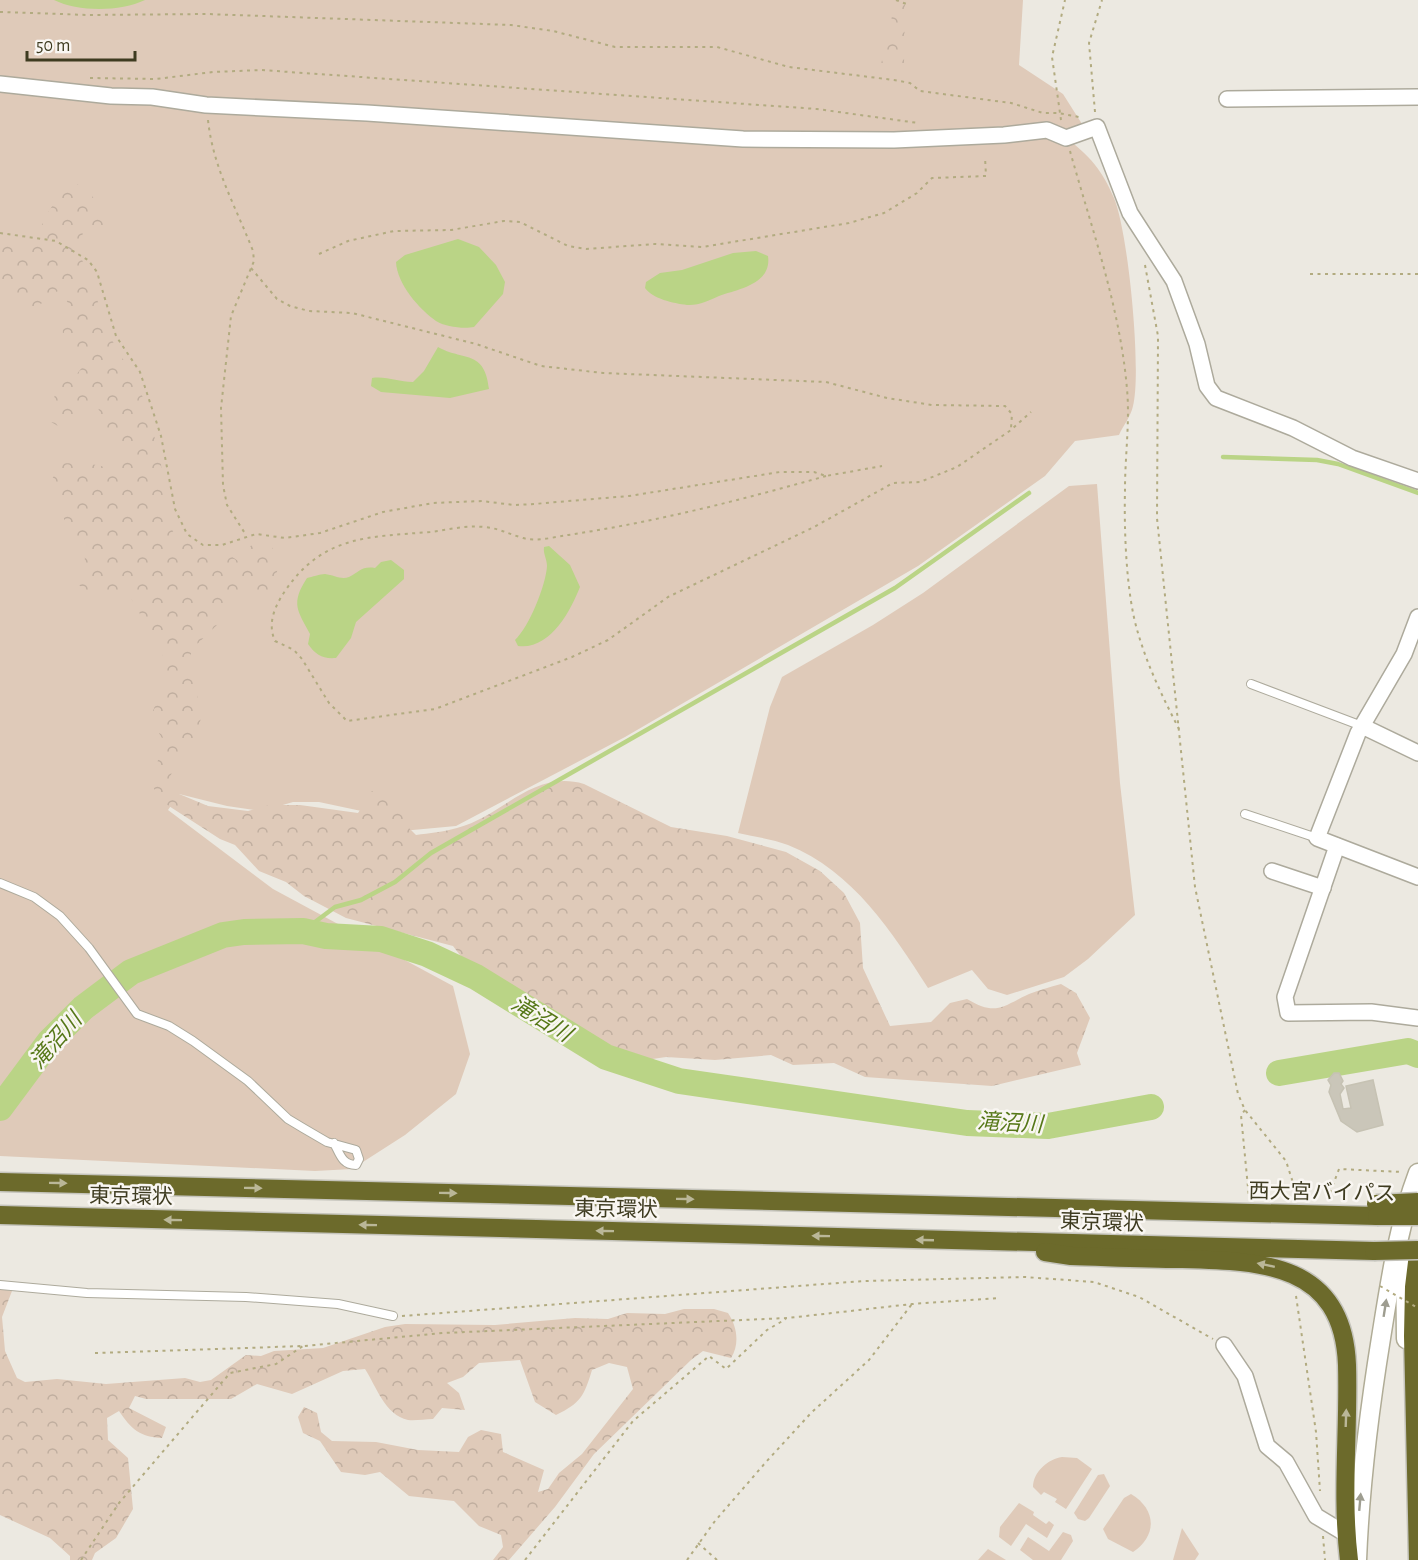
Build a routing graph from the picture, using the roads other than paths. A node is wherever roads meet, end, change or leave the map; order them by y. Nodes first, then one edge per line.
1 (0, 84) edge
2 (1418, 97) edge
3 (1227, 99) dead end
4 (1418, 481) edge
5 (1418, 617) edge
6 (1251, 684) dead end
7 (1362, 726) junction
8 (1418, 753) edge
9 (1245, 814) dead end
10 (1317, 838) junction
11 (1336, 846) junction
12 (1272, 871) dead end
13 (1418, 877) edge
14 (0, 883) edge
15 (1323, 888) junction
16 (1418, 1018) edge
17 (334, 1143) dead end
18 (1415, 1174) edge
19 (0, 1182) edge
20 (1418, 1202) edge
21 (1377, 1210) junction
22 (1224, 1213) joint
23 (0, 1215) edge
24 (1418, 1216) edge
25 (1234, 1254) junction
26 (1417, 1260) edge
27 (0, 1285) edge
28 (393, 1316) road end
29 (1224, 1345) road end
30 (1415, 1418) junction
31 (1346, 1534) junction
32 (1349, 1560) edge
33 (1357, 1560) edge
34 (1418, 1560) edge

1 - 4 street
2 - 3 street
5 - 7 street
6 - 7 lane
7 - 8 street
7 - 10 street
9 - 10 lane
10 - 11 street
11 - 13 street
11 - 15 street
12 - 15 street
14 - 17 lane
15 - 16 street
18 - 30 street
33 -> 18 street
19 -> 22 highway, 東京環状
20 - 21 highway, bridge
21 - 22 highway, 西大宮バイパス
21 - 24 highway, 西大宮バイパス, bridge
25 -> 23 highway, 東京環状
25 - 26 highway, bridge
31 -> 25 highway
26 - 30 highway
27 - 28 lane
29 - 31 street
30 - 34 highway
31 - 32 highway

